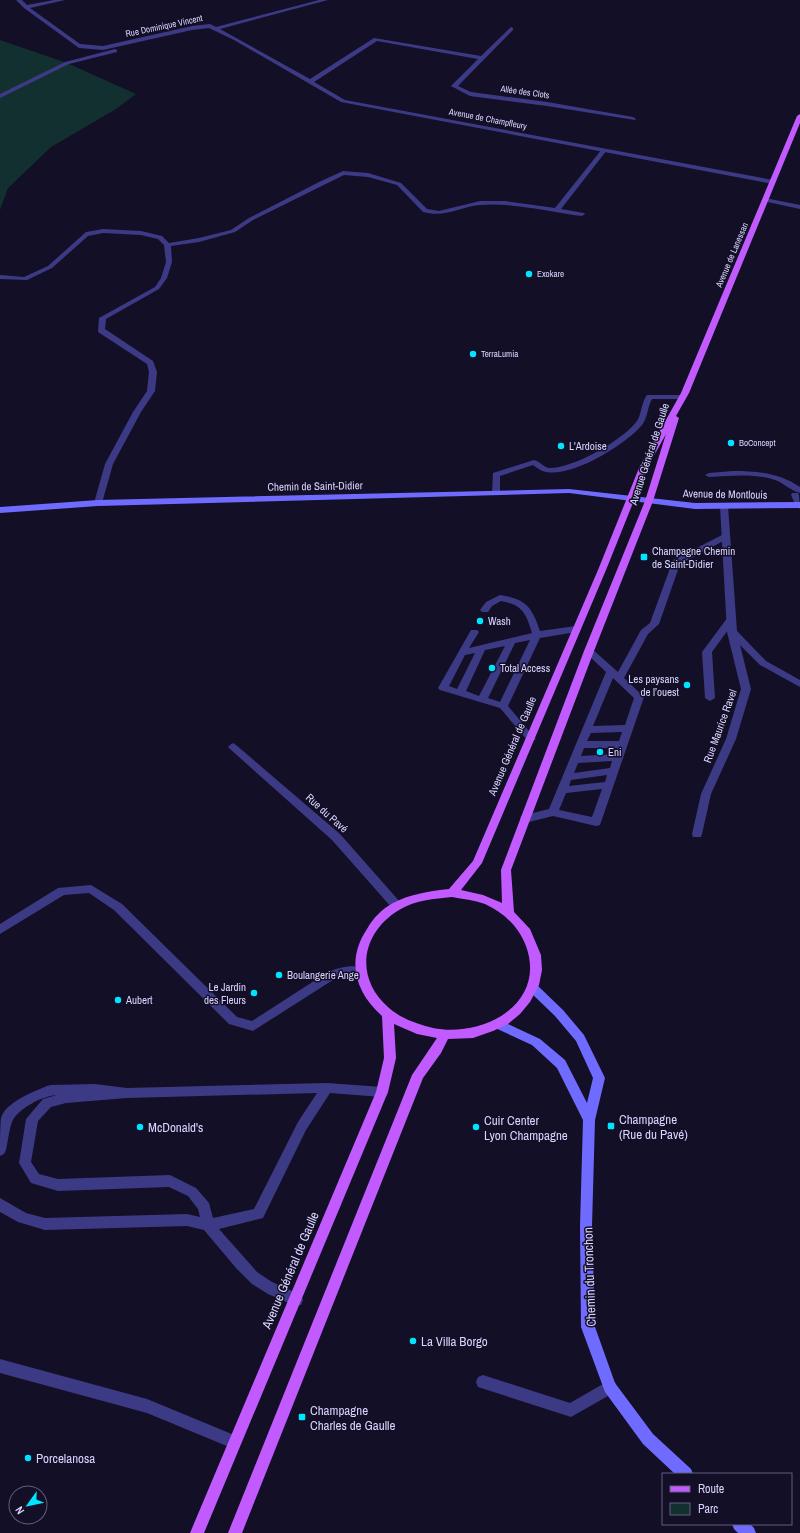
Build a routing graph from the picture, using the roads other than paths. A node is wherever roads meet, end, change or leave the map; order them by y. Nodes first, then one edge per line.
1 (19, 0) edge
2 (62, 0) edge
3 (325, 0) edge
4 (26, 7) junction
5 (216, 28) junction
6 (511, 29) dead end
7 (481, 58) junction
8 (310, 82) junction
9 (0, 96) edge
10 (800, 116) edge
11 (633, 119) dead end
12 (604, 150) junction
13 (773, 182) junction
14 (765, 200) junction
15 (800, 207) edge
16 (557, 210) junction
17 (582, 214) dead end
18 (167, 245) junction
19 (0, 277) edge
20 (682, 399) junction
21 (709, 475) dead end
22 (496, 493) junction
23 (797, 493) edge
24 (630, 499) junction
25 (649, 501) junction
26 (98, 503) junction
27 (799, 505) edge
28 (724, 506) junction
29 (0, 510) edge
30 (726, 536) junction
31 (485, 610) dead end
32 (731, 619) junction
33 (576, 629) junction
34 (474, 632) dead end
35 (732, 632) junction
36 (537, 635) junction
37 (512, 641) junction
38 (482, 648) junction
39 (589, 652) junction
40 (462, 653) junction
41 (615, 675) junction
42 (800, 684) edge
43 (460, 693) junction
44 (710, 698) dead end
45 (482, 700) junction
46 (503, 706) junction
47 (628, 728) junction
48 (587, 730) junction
49 (531, 739) junction
50 (622, 744) junction
51 (581, 745) junction
52 (233, 747) dead end
53 (618, 757) junction
54 (575, 760) junction
55 (613, 771) junction
56 (568, 777) junction
57 (608, 785) junction
58 (562, 790) junction
59 (553, 812) junction
60 (525, 819) junction
61 (697, 834) dead end
62 (452, 893) junction
63 (396, 905) junction
64 (509, 913) junction
65 (0, 930) edge
66 (361, 971) junction
67 (533, 988) junction
68 (388, 1015) junction
69 (497, 1024) junction
70 (444, 1035) junction
71 (327, 1088) junction
72 (382, 1092) junction
73 (127, 1093) junction
74 (589, 1120) junction
75 (0, 1150) edge
76 (0, 1204) edge
77 (208, 1225) junction
78 (296, 1300) junction
79 (0, 1366) edge
80 (483, 1382) dead end
81 (610, 1387) junction
82 (234, 1442) junction
83 (685, 1473) edge
84 (740, 1525) edge
85 (197, 1533) edge
86 (235, 1533) edge
87 (749, 1533) edge

1 - 4 street, Rue Dominique Vincent
2 - 4 street
3 - 5 street, Rue Dominique Vincent
4 - 5 street, Rue Dominique Vincent
5 - 8 street, Avenue de Champfleury
5 - 9 street
6 - 7 street, Allée des Clots
7 - 8 street
7 - 11 street, Allée des Clots
8 - 12 street, Avenue de Champfleury
10 - 13 main road, Avenue de Lanessan
12 - 13 street, Avenue de Champfleury
12 - 16 street
13 - 14 main road, Avenue de Lanessan
14 - 15 street
14 - 20 main road, Avenue de Lanessan
16 - 17 street
16 - 18 street
18 - 19 street
18 - 26 street
20 - 22 street
20 - 24 main road, Avenue Général de Gaulle
20 - 25 main road, Avenue Général de Gaulle
21 - 23 street
22 - 24 street, Chemin de Saint-Didier
22 - 26 street, Chemin de Saint-Didier
23 - 27 street
24 - 25 street, Avenue de Montlouis
24 - 33 main road, Avenue Général de Gaulle
25 - 28 street, Avenue de Montlouis
25 - 39 main road, Avenue Général de Gaulle
26 - 29 street, Chemin de Saint-Didier
27 - 28 street, Avenue de Montlouis
28 - 30 street, Rue Maurice Ravel
30 - 32 street, Rue Maurice Ravel
30 - 41 street
31 - 36 street
32 - 35 street, Rue Maurice Ravel
32 - 44 street
33 - 36 street
33 - 49 main road, Avenue Général de Gaulle
34 - 40 street
35 - 42 street
35 - 61 street, Rue Maurice Ravel
36 - 37 street
36 - 46 street
37 - 38 street
37 - 45 street
38 - 40 street
38 - 43 street
39 - 41 street
39 - 60 main road, Avenue Général de Gaulle
40 - 43 street
41 - 47 street
41 - 48 street
43 - 45 street
45 - 46 street
46 - 49 street
47 - 48 street
47 - 50 street
48 - 51 street
49 - 62 main road, Avenue Général de Gaulle
50 - 51 street
50 - 53 street
51 - 54 street
52 - 63 street, Rue du Pavé
53 - 54 street
53 - 55 street
54 - 56 street
55 - 56 street
55 - 57 street
56 - 58 street
57 - 58 street
57 - 59 street
58 - 59 street
59 - 60 street
60 - 64 main road, Avenue Général de Gaulle
62 - 63 main road
62 - 64 main road
63 - 66 main road
64 - 67 main road
65 - 66 street
66 - 68 main road
67 - 69 main road
67 - 74 street, Chemin du Tronchon
68 - 70 main road
68 - 72 main road, Avenue Général de Gaulle
69 - 70 main road
69 - 74 street, Chemin du Tronchon
70 - 86 main road
71 - 72 street
71 - 73 street
71 - 77 street
72 - 78 main road, Avenue Général de Gaulle
73 - 75 street
73 - 77 street
74 - 81 street, Chemin du Tronchon
76 - 77 street
77 - 78 street
78 - 82 main road, Avenue Général de Gaulle
79 - 82 street
80 - 81 street
81 - 83 street, Chemin du Tronchon
82 - 85 main road, Avenue Général de Gaulle
84 - 87 street

